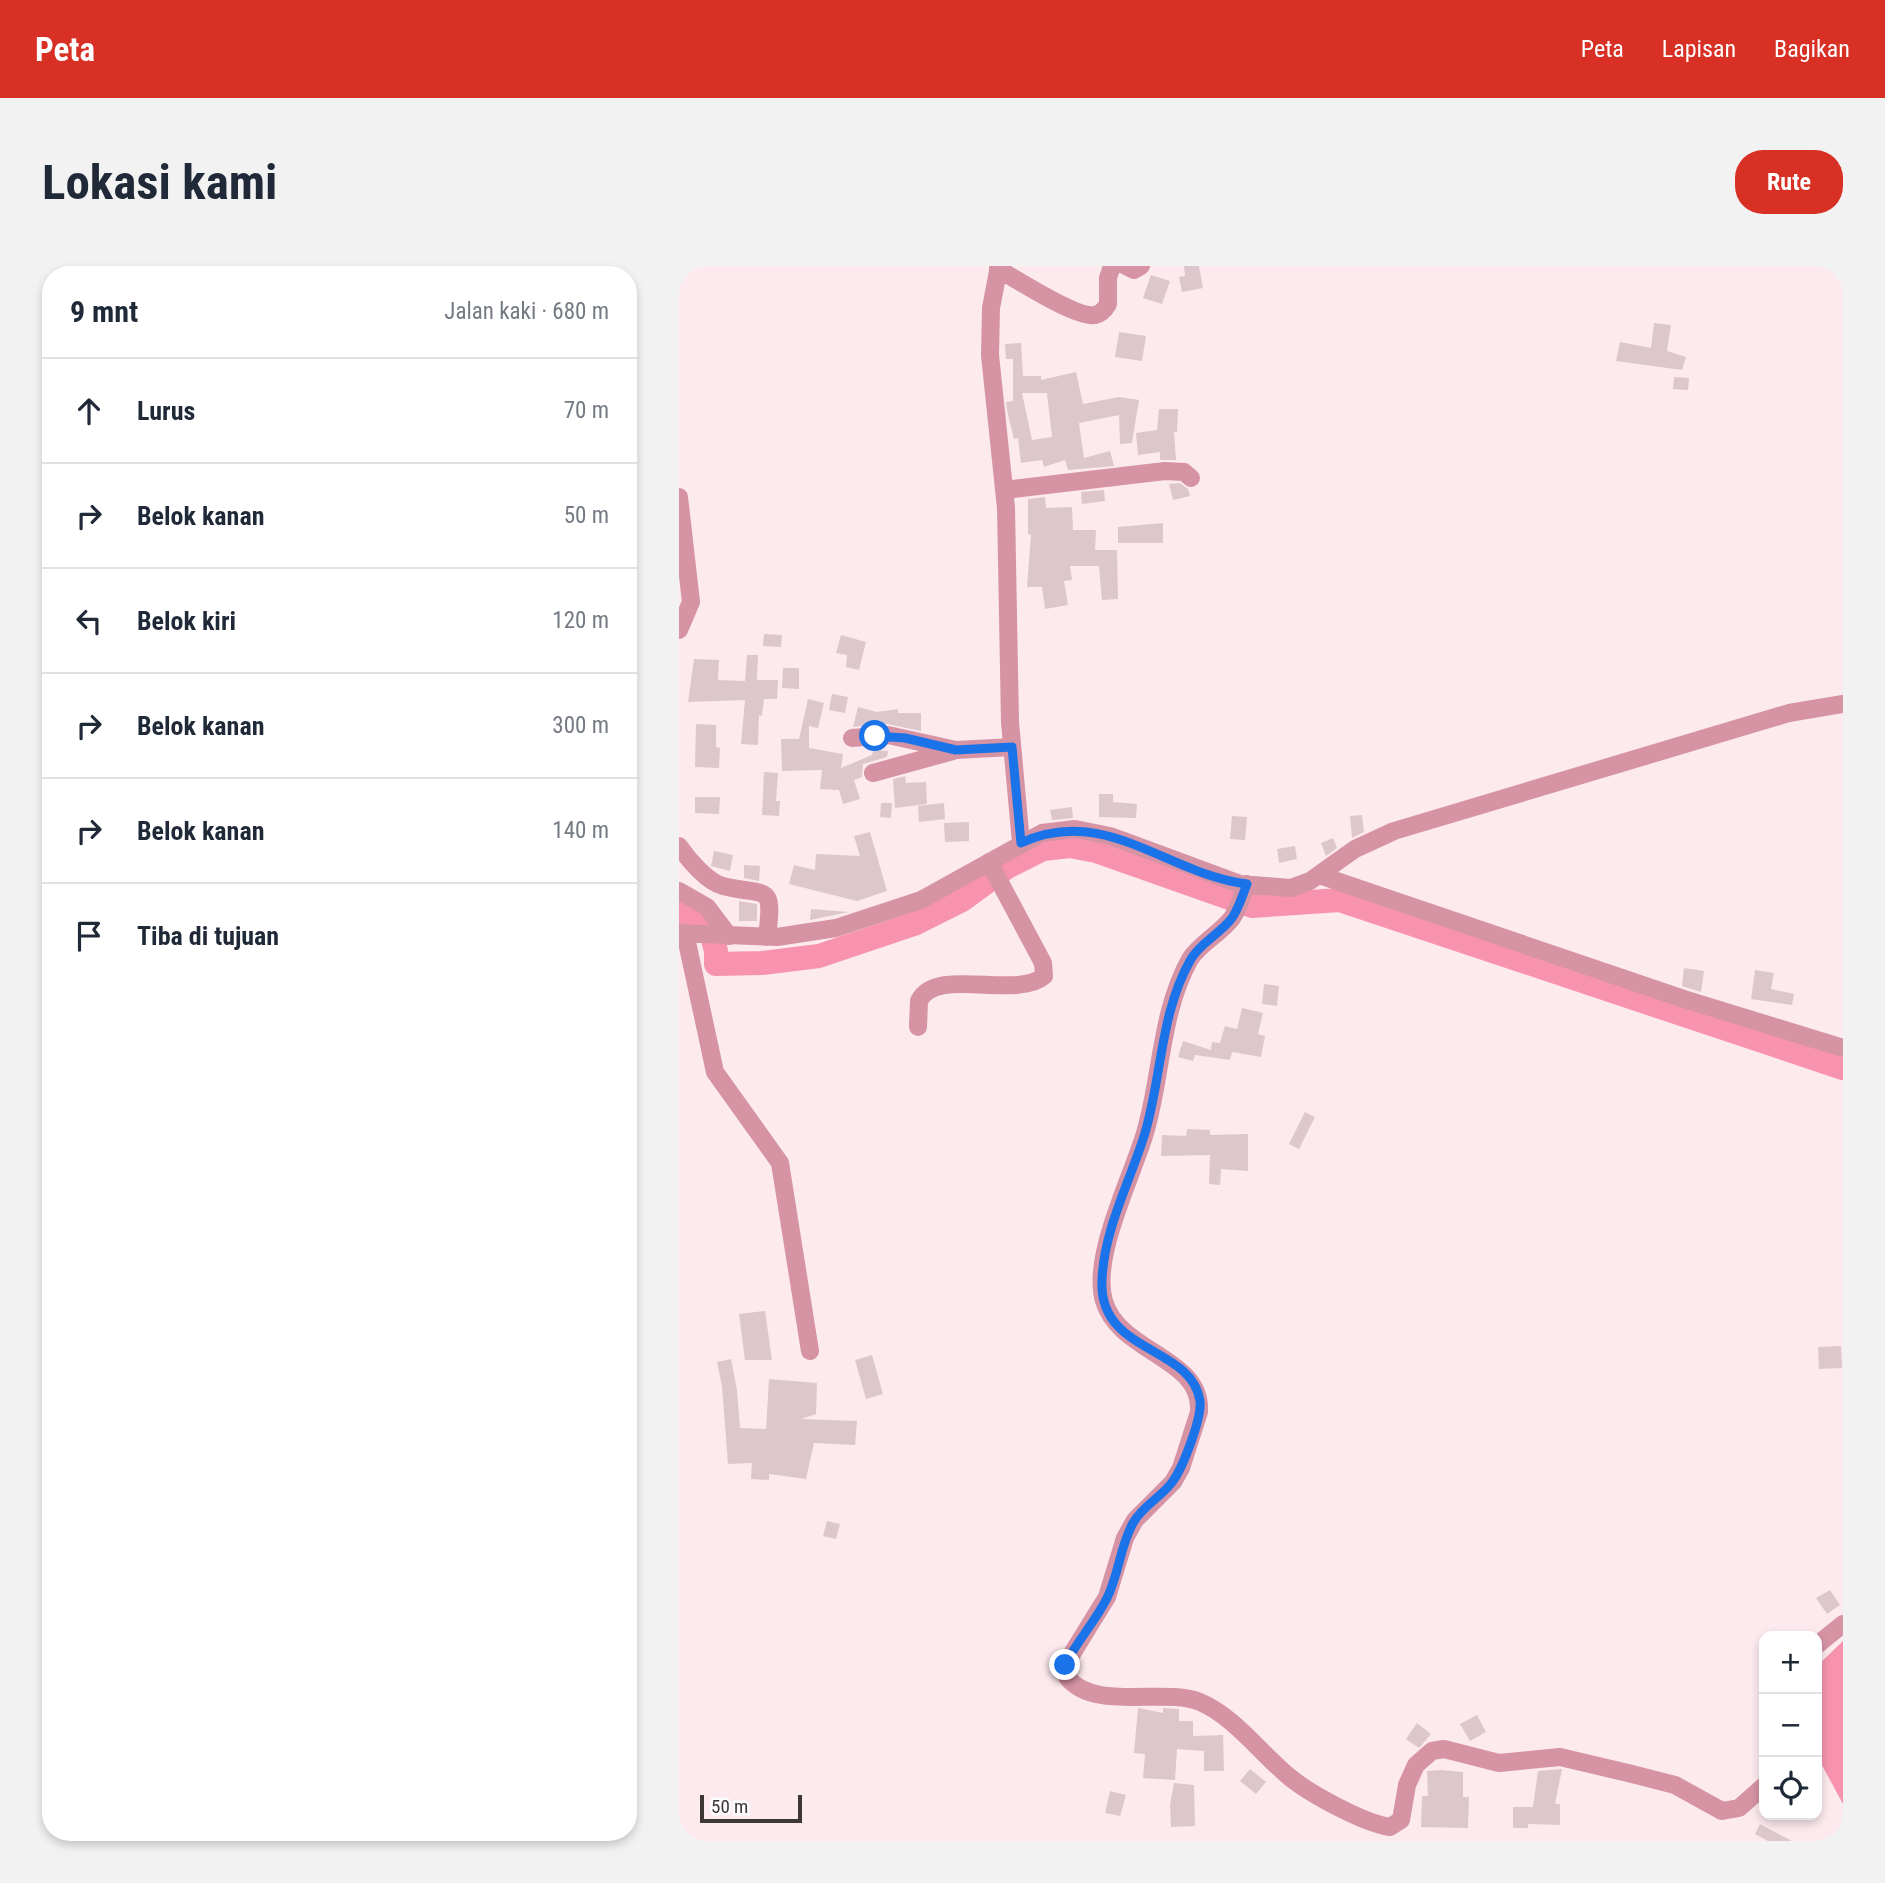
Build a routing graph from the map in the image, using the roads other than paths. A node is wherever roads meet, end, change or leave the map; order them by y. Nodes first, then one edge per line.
1 (1112, 266) edge
2 (1126, 266) edge
3 (1141, 266) edge
4 (999, 268) edge
5 (1191, 478) dead end
6 (1005, 490) junction
7 (679, 497) edge
8 (679, 630) edge
9 (1843, 704) edge
10 (852, 738) dead end
11 (1012, 747) junction
12 (956, 750) junction
13 (873, 773) dead end
14 (1021, 843) junction
15 (679, 846) edge
16 (993, 870) junction
17 (1319, 875) junction
18 (679, 891) edge
19 (1243, 894) junction
20 (690, 933) edge
21 (729, 936) junction
22 (767, 937) junction
23 (918, 1027) dead end
24 (1843, 1048) edge
25 (810, 1351) dead end
26 (1843, 1624) edge
27 (1822, 1641) edge
28 (1759, 1790) edge

1 - 4 street
2 - 3 street
4 - 6 street
5 - 6 street
6 - 11 street
7 - 8 street
9 - 17 street
10 - 12 street
11 - 12 street
11 - 14 street
12 - 13 street
14 - 16 street
14 - 19 street
15 - 22 street
16 - 22 street
16 - 23 street
17 - 19 street
17 - 24 street
18 - 21 street
19 - 28 street
20 - 21 street
20 - 25 street
21 - 22 street
26 - 27 street

